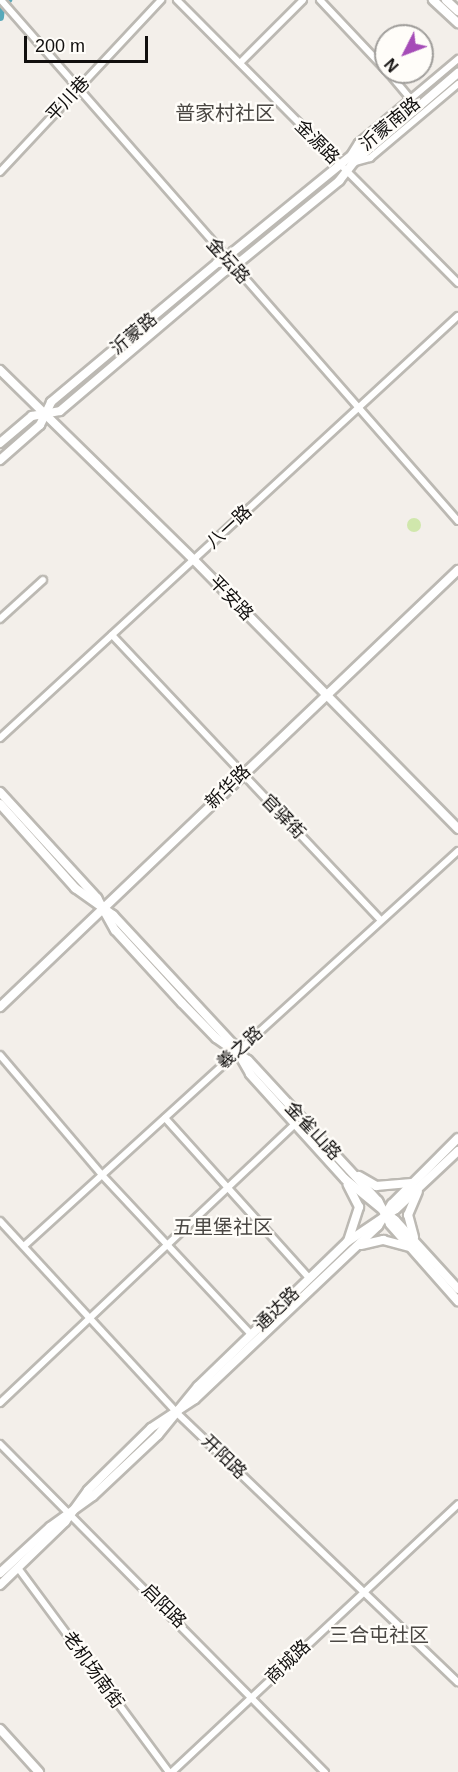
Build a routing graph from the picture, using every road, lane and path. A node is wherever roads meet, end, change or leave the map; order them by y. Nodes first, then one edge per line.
1 (161, 0) edge
2 (177, 0) edge
3 (303, 0) edge
4 (320, 0) edge
5 (434, 0) edge
6 (446, 0) edge
7 (3, 3) edge
8 (458, 11) edge
9 (458, 23) edge
10 (374, 57) edge
11 (458, 59) edge
12 (240, 63) junction
13 (458, 66) edge
14 (458, 73) edge
15 (398, 84) edge
16 (458, 84) edge
17 (77, 89) junction
18 (411, 99) junction
19 (352, 160) junction
20 (340, 165) junction
21 (0, 172) edge
22 (347, 172) junction
23 (230, 261) junction
24 (458, 283) edge
25 (458, 316) edge
26 (0, 370) edge
27 (358, 408) junction
28 (44, 415) junction
29 (0, 443) edge
30 (0, 460) edge
31 (458, 521) edge
32 (194, 560) junction
33 (458, 570) edge
34 (44, 580) dead end
35 (0, 619) edge
36 (112, 635) junction
37 (326, 694) junction
38 (0, 738) edge
39 (242, 774) junction
40 (0, 792) edge
41 (0, 804) edge
42 (458, 829) edge
43 (458, 851) edge
44 (101, 908) junction
45 (381, 920) junction
46 (0, 1007) edge
47 (236, 1052) junction
48 (0, 1055) edge
49 (165, 1118) junction
50 (294, 1124) junction
51 (458, 1138) edge
52 (458, 1151) edge
53 (350, 1170) junction
54 (102, 1175) junction
55 (345, 1179) junction
56 (412, 1183) junction
57 (420, 1186) junction
58 (227, 1188) junction
59 (385, 1215) junction
60 (0, 1221) edge
61 (347, 1242) junction
62 (167, 1244) junction
63 (24, 1246) junction
64 (419, 1246) junction
65 (409, 1247) junction
66 (352, 1251) junction
67 (309, 1278) junction
68 (458, 1289) edge
69 (458, 1301) edge
70 (90, 1317) junction
71 (251, 1334) junction
72 (0, 1403) edge
73 (177, 1413) junction
74 (0, 1444) edge
75 (458, 1504) edge
76 (71, 1512) junction
77 (18, 1568) junction
78 (0, 1573) edge
79 (0, 1585) edge
80 (364, 1590) junction
81 (458, 1682) edge
82 (253, 1696) junction
83 (0, 1729) edge
84 (39, 1772) edge
85 (170, 1772) edge
86 (325, 1772) edge

1 - 17 street, 平川巷
2 - 12 street, 金源路
3 - 12 street
4 - 10 street
5 - 9 main road
6 - 8 main road
7 - 17 street, 金坛路
11 - 18 street
12 - 20 street, 金源路
13 - 19 main road, 沂蒙南路
14 - 19 main road, 沂蒙南路
15 - 18 street
16 - 19 street
17 - 21 street, 平川巷
17 - 23 street, 金坛路
18 - 19 street
19 - 20 main road, 沂蒙路
19 - 22 main road, 沂蒙路
20 - 22 street, 金源路
20 - 23 main road, 沂蒙路
22 - 23 main road, 沂蒙路
22 - 24 street, 金源路
23 - 27 street, 金坛路
23 - 28 main road, 沂蒙路
23 - 28 main road, 沂蒙路
25 - 27 street, 八一路
26 - 28 main road, 平安路
27 - 31 street, 金坛路
27 - 32 street, 八一路
28 - 29 main road, 沂蒙路
28 - 30 main road, 沂蒙路
28 - 32 main road, 平安路
32 - 36 street, 八一路
32 - 37 main road, 平安路
33 - 37 main road, 新华路
34 - 35 street
36 - 38 street, 八一路
36 - 39 street, 官驿街
37 - 39 main road, 新华路
37 - 42 main road, 平安路
39 - 44 main road, 新华路
39 - 45 street, 官驿街
40 - 44 main road, 金雀山路
41 - 44 main road, 金雀山路
43 - 45 street, 羲之路
44 - 46 main road, 新华路
44 - 47 main road, 金雀山路
45 - 47 street, 羲之路
47 - 49 street, 羲之路
47 - 50 main road, 金雀山路
47 - 53 main road, 金雀山路
48 - 54 street
49 - 54 street, 羲之路
49 - 58 street
50 - 55 main road, 金雀山路
50 - 58 street
51 - 56 main road, 通达路
52 - 57 main road, 通达路
53 - 56 main road
53 - 59 main road, 金雀山路
54 - 62 street
54 - 63 street, 羲之路
55 - 59 main road, 金雀山路
55 - 61 main road
56 - 59 main road, 通达路
57 - 59 main road, 通达路
57 - 64 main road
58 - 62 street
58 - 67 street
59 - 61 main road, 通达路
59 - 64 main road, 金雀山路
59 - 65 main road, 金雀山路
59 - 66 main road, 通达路
60 - 63 street, 开阳路
61 - 67 main road, 通达路
62 - 70 street
62 - 71 street
63 - 70 street, 开阳路
64 - 68 main road, 金雀山路
65 - 66 main road
65 - 69 main road, 金雀山路
66 - 73 main road, 通达路
67 - 71 main road, 通达路
70 - 72 street
70 - 73 street, 开阳路
71 - 73 main road, 通达路
73 - 76 main road, 通达路
73 - 80 street, 开阳路
74 - 76 street, 启阳路
75 - 80 street, 商城路
76 - 77 main road, 通达路
76 - 78 main road, 通达路
76 - 82 street, 启阳路
77 - 79 main road, 通达路
77 - 85 street, 老机场南街
80 - 81 street, 开阳路
80 - 82 street, 商城路
82 - 85 street, 商城路
82 - 86 street, 启阳路
83 - 84 main road

